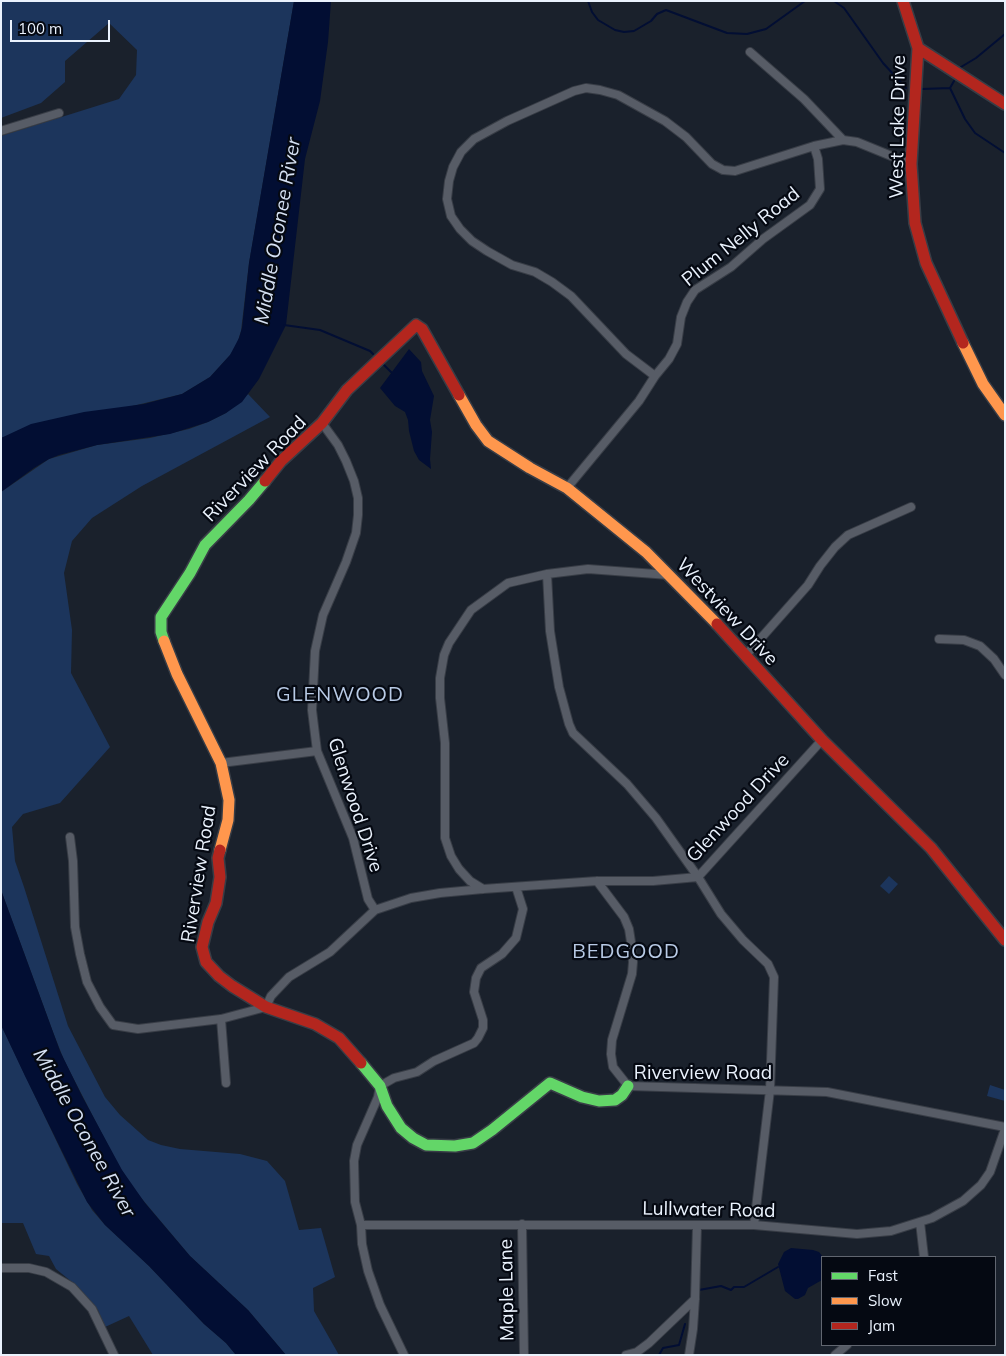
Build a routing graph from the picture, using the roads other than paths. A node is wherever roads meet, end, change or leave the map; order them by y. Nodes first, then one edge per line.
1 (903, 1) edge
2 (918, 48) junction
3 (750, 52) dead end
4 (941, 64) junction
5 (917, 74) junction
6 (1005, 104) edge
7 (59, 113) dead end
8 (1, 131) edge
9 (843, 140) junction
10 (814, 146) junction
11 (911, 164) junction
12 (416, 325) joint
13 (655, 376) junction
14 (1005, 415) edge
15 (322, 423) junction
16 (566, 488) junction
17 (911, 507) dead end
18 (547, 574) junction
19 (669, 575) junction
20 (939, 639) dead end
21 (746, 655) junction
22 (1005, 674) edge
23 (822, 740) junction
24 (317, 752) junction
25 (221, 763) junction
26 (70, 837) dead end
27 (698, 877) junction
28 (597, 881) junction
29 (516, 887) junction
30 (484, 889) junction
31 (375, 910) junction
32 (1005, 940) edge
33 (266, 1007) junction
34 (220, 1019) junction
35 (226, 1083) dead end
36 (380, 1086) junction
37 (628, 1086) junction
38 (770, 1090) junction
39 (1005, 1128) edge
40 (920, 1222) junction
41 (522, 1224) junction
42 (361, 1225) junction
43 (754, 1225) junction
44 (696, 1226) junction
45 (924, 1256) edge
46 (1, 1268) edge
47 (695, 1299) junction
48 (846, 1346) edge
49 (114, 1355) edge
50 (404, 1355) edge
51 (524, 1355) edge
52 (626, 1355) edge
53 (689, 1355) edge
54 (835, 1355) edge

1 - 2 street, West Lake Drive
2 - 4 street
2 - 5 street, West Lake Drive
3 - 9 street
4 - 5 street
4 - 6 street
5 - 11 street, West Lake Drive
7 - 8 street
9 - 10 street, Plum Nelly Road
9 - 11 street, Plum Nelly Road
10 - 13 street, Plum Nelly Road
10 - 13 street, Plum Nelly Road
11 - 14 street, West Lake Drive
12 - 15 street, Riverview Road
12 - 16 street, Westview Drive
13 - 16 street, Plum Nelly Road
15 - 24 street, Glenwood Drive
15 - 25 street, Riverview Road
16 - 19 street, Westview Drive
17 - 21 street
18 - 19 street
18 - 27 street
18 - 30 street
19 - 21 street, Westview Drive
20 - 22 street
21 - 23 street, Westview Drive
23 - 27 street, Glenwood Drive
23 - 32 street, Westview Drive
24 - 25 street
24 - 31 street, Glenwood Drive
25 - 33 street, Riverview Road
26 - 34 street
27 - 28 street, Glenwood Drive
27 - 38 street
28 - 29 street, Glenwood Drive
28 - 37 street
29 - 30 street, Glenwood Drive
29 - 36 street
30 - 31 street, Glenwood Drive
31 - 33 street
33 - 34 street
33 - 36 street, Riverview Road
34 - 35 street
36 - 37 street, Riverview Road
36 - 42 street
37 - 38 street, Riverview Road
38 - 39 street, Riverview Road
38 - 43 street
39 - 40 street, Lullwater Road
40 - 43 street, Lullwater Road
40 - 45 street
41 - 42 street, Lullwater Road
41 - 44 street, Lullwater Road
41 - 51 street, Maple Lane
42 - 50 street
43 - 44 street, Lullwater Road
44 - 47 street
46 - 49 street
47 - 52 street
47 - 53 street
48 - 54 street

